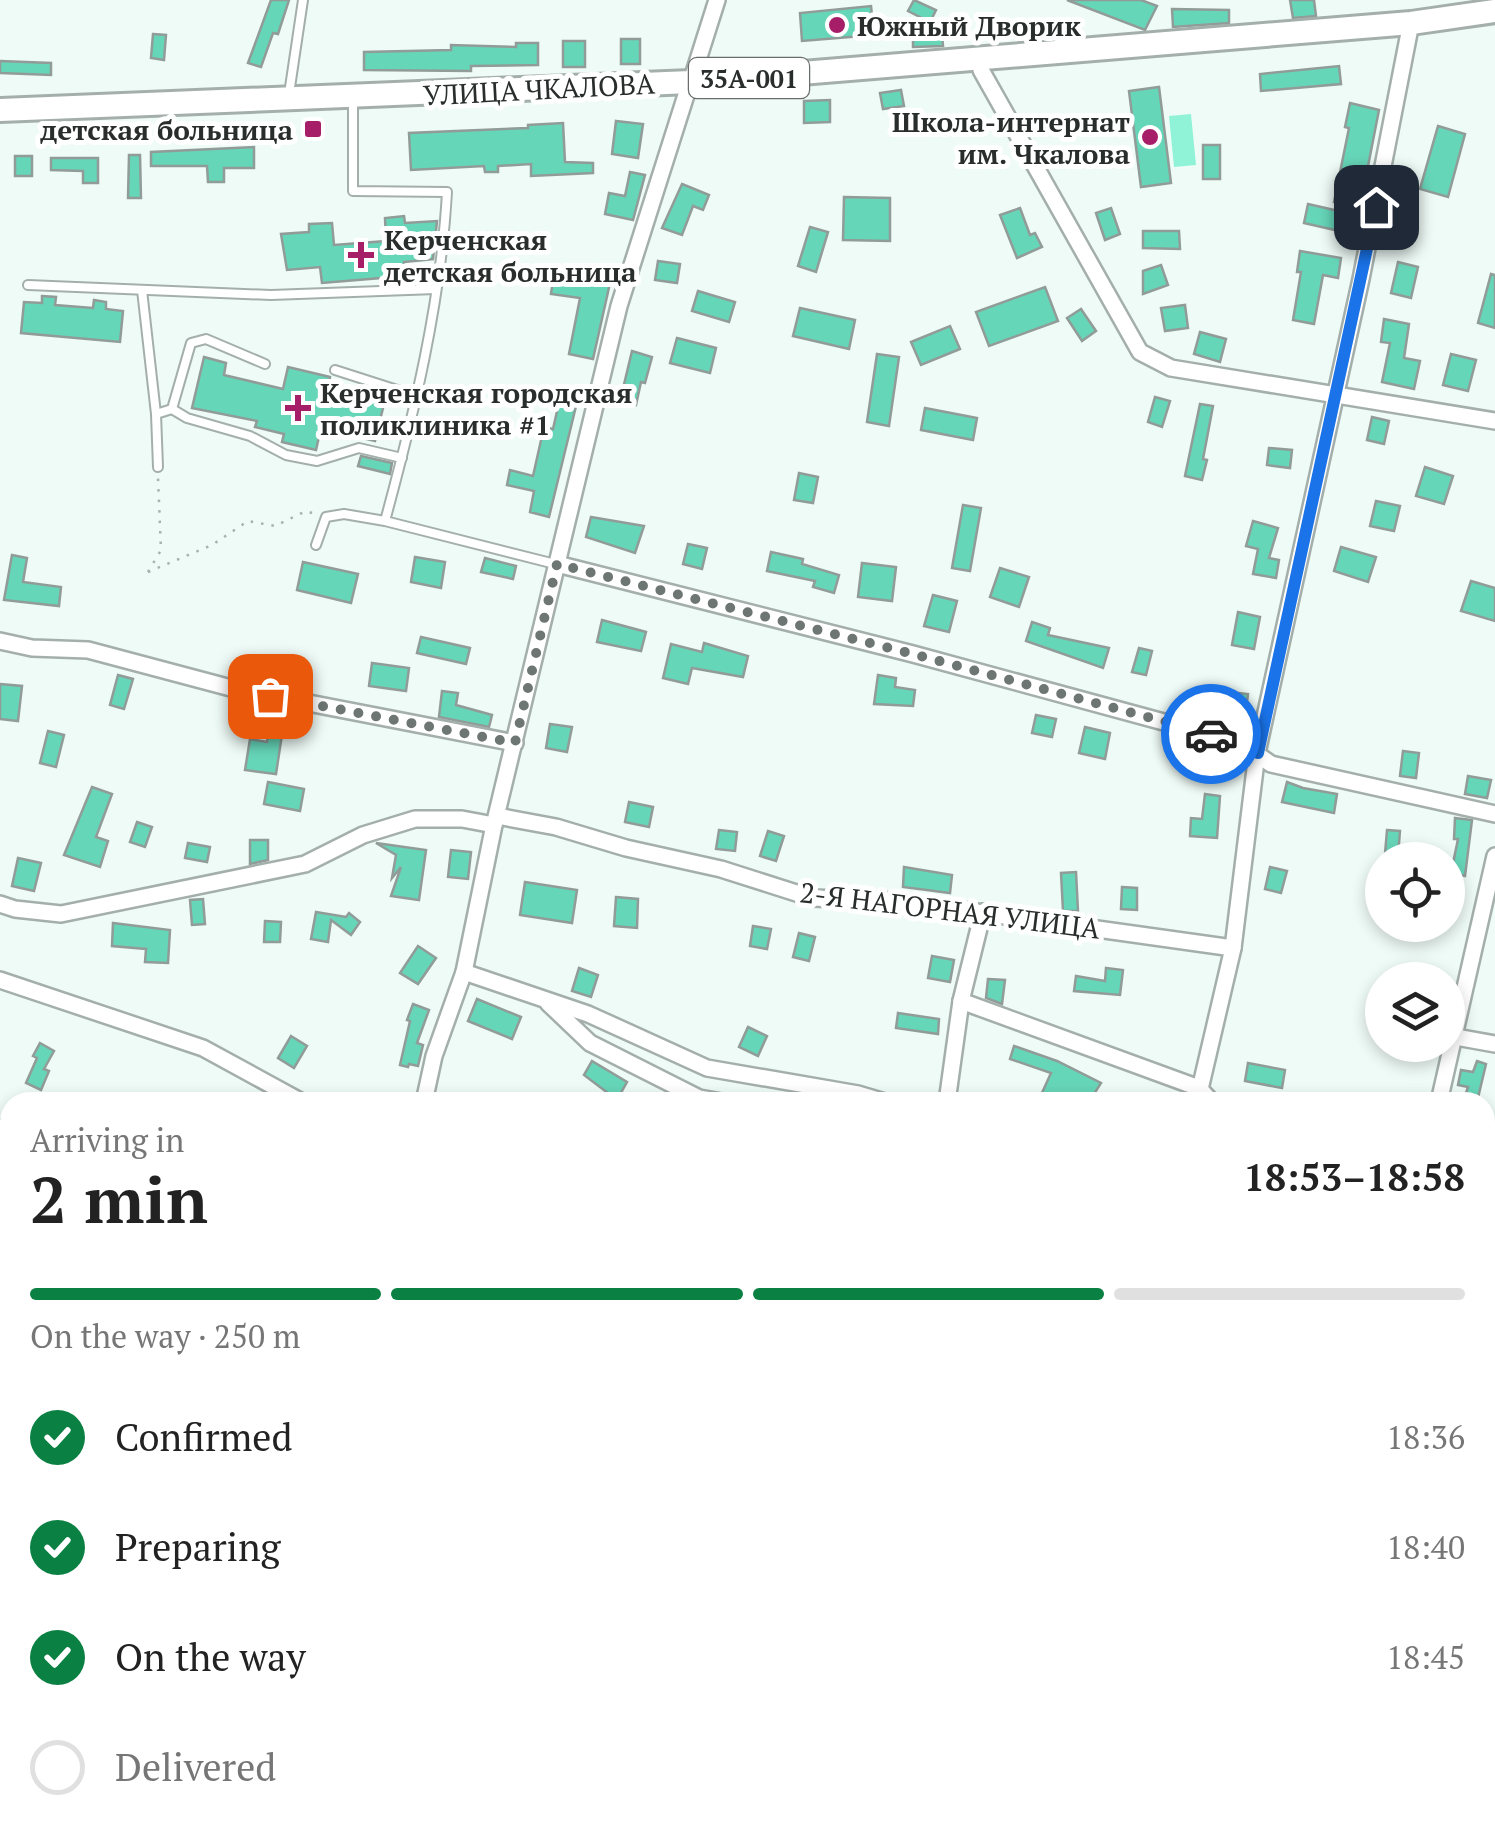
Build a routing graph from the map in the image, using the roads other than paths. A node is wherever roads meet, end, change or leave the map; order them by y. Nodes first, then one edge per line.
1 (304, 0) edge
2 (717, 0) edge
3 (1495, 11) edge
4 (1495, 21) edge
5 (1410, 28) junction
6 (979, 65) junction
7 (689, 87) junction
8 (354, 101) junction
9 (288, 103) junction
10 (0, 110) edge
11 (0, 119) edge
12 (28, 285) dead end
13 (436, 289) junction
14 (142, 290) junction
15 (265, 364) dead end
16 (336, 370) dead end
17 (416, 396) junction
18 (1336, 397) junction
19 (172, 409) junction
20 (156, 414) junction
21 (1495, 422) edge
22 (402, 458) junction
23 (158, 467) road end
24 (385, 521) junction
25 (316, 545) dead end
26 (557, 564) junction
27 (0, 641) edge
28 (515, 743) junction
29 (1258, 753) junction
30 (1495, 814) edge
31 (495, 820) junction
32 (1495, 856) edge
33 (0, 904) edge
34 (983, 912) junction
35 (1233, 948) junction
36 (464, 972) junction
37 (0, 980) edge
38 (1465, 994) edge
39 (545, 1000) junction
40 (961, 1001) junction
41 (1465, 1038) edge
42 (1495, 1044) edge
43 (1450, 1062) edge
44 (284, 1092) edge
45 (426, 1092) edge
46 (687, 1092) edge
47 (846, 1092) edge
48 (948, 1092) edge
49 (1190, 1092) edge
50 (1199, 1092) edge
51 (1442, 1092) edge

1 - 9 lane
2 - 7 street
3 - 5 main road, УЛИЦА ЧКАЛОВА / 35А-001
4 - 5 main road, УЛИЦА ЧКАЛОВА / 35А-001
5 - 6 main road, УЛИЦА ЧКАЛОВА / 35А-001
5 - 18 street
6 - 7 main road, УЛИЦА ЧКАЛОВА / 35А-001
6 - 18 street
7 - 8 main road, УЛИЦА ЧКАЛОВА / 35А-001
7 - 26 street
8 - 9 main road, УЛИЦА ЧКАЛОВА / 35А-001
8 - 13 lane
9 - 10 main road, УЛИЦА ЧКАЛОВА / 35А-001
9 - 11 main road, УЛИЦА ЧКАЛОВА / 35А-001
12 - 14 lane
13 - 14 lane
13 - 17 lane
14 - 20 lane
15 - 19 lane
16 - 17 lane
17 - 22 lane
18 - 21 street
18 - 29 street
19 - 20 lane
19 - 22 lane
20 - 23 lane
22 - 24 lane
24 - 25 lane
24 - 26 lane
26 - 28 street
26 - 29 street
27 - 28 street
28 - 31 street
29 - 30 street
29 - 35 street
31 - 33 street, 2-Я НАГОРНАЯ УЛИЦА
31 - 34 street, 2-Я НАГОРНАЯ УЛИЦА
31 - 36 street
32 - 38 street
34 - 35 street, 2-Я НАГОРНАЯ УЛИЦА
34 - 40 street
35 - 50 street
36 - 39 street
36 - 45 street
37 - 44 street
39 - 46 street
39 - 47 street
40 - 48 street
40 - 49 street
41 - 42 street
43 - 51 street

